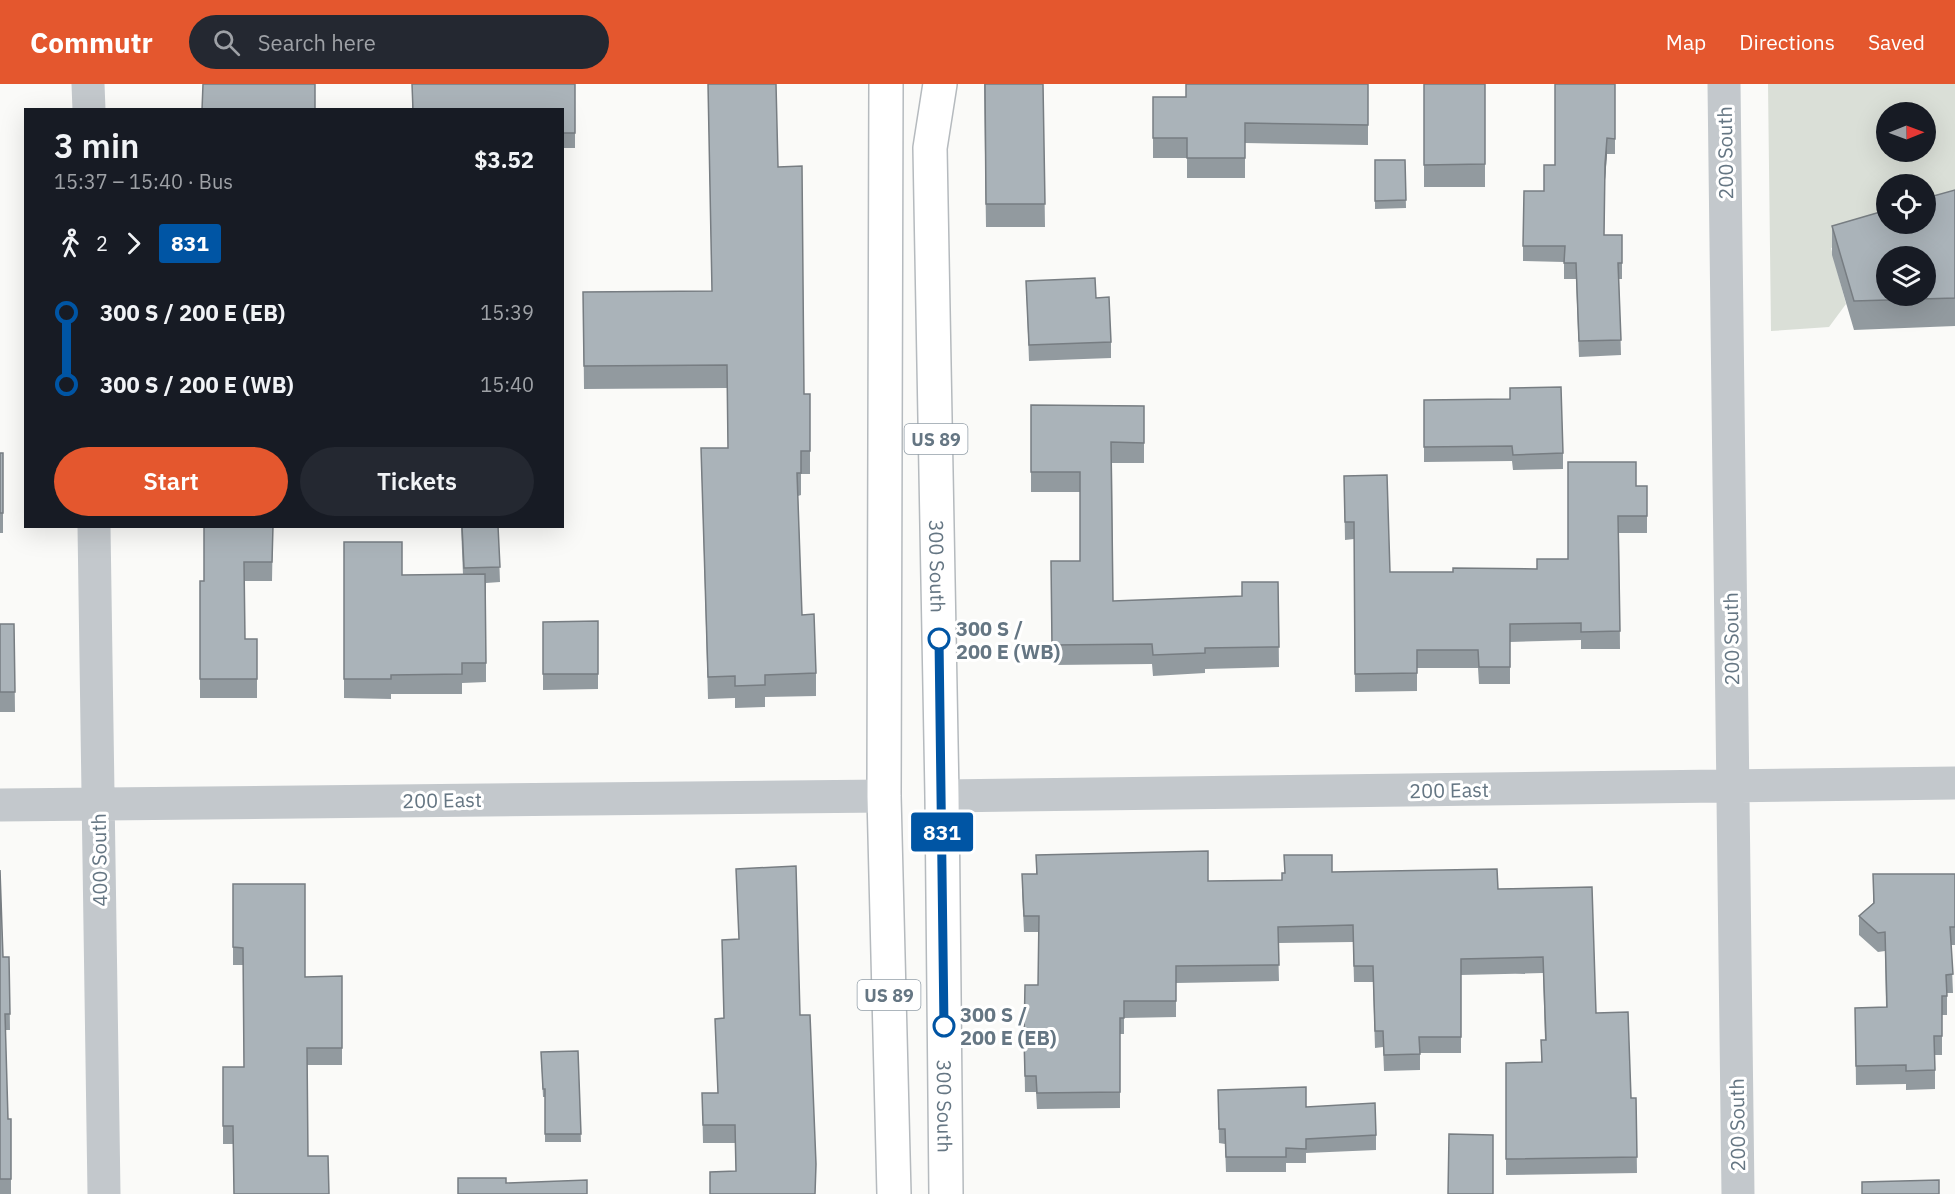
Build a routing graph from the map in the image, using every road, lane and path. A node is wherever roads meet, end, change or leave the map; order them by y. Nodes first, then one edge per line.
1 (88, 84) edge
2 (886, 84) edge
3 (940, 84) edge
4 (1724, 84) edge
5 (89, 108) edge
6 (94, 528) edge
7 (1955, 783) edge
8 (1732, 786) junction
9 (885, 796) junction
10 (942, 796) junction
11 (98, 803) junction
12 (0, 805) edge
13 (104, 1194) edge
14 (894, 1194) edge
15 (946, 1194) edge
16 (1738, 1194) edge

1 - 5 street
2 - 9 main road, US 89
3 - 10 main road, 300 South / US 89
4 - 8 street, 200 South
6 - 11 street, 400 South
7 - 8 street, 200 East
8 - 10 street, 200 East
8 - 16 street, 200 South
9 - 11 street, 200 East
9 - 14 main road, US 89
10 - 15 main road, 300 South / US 89
11 - 12 street, 200 East
11 - 13 street, 400 South

